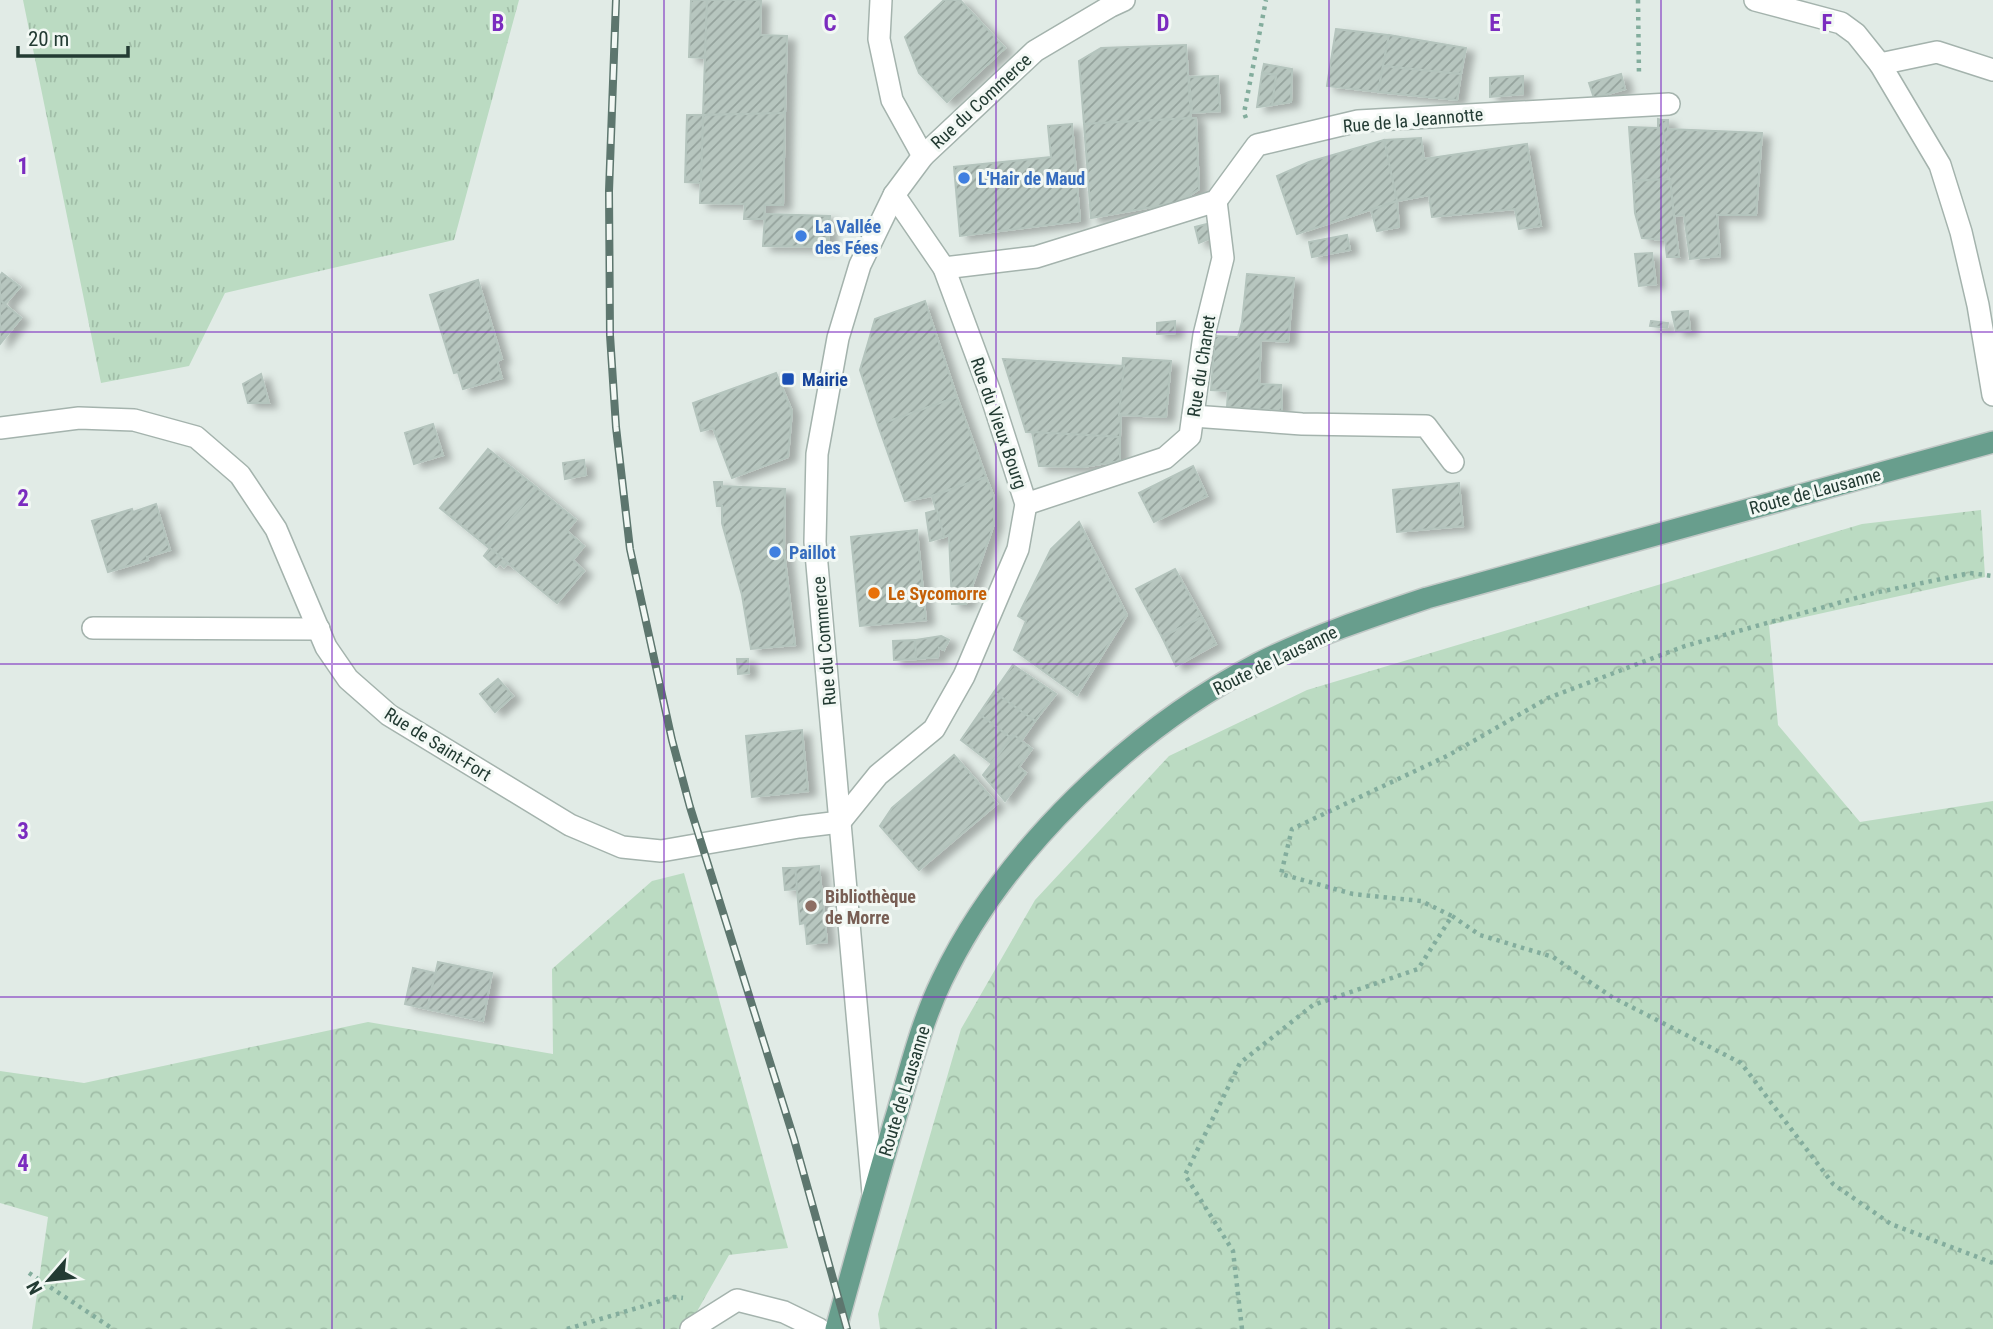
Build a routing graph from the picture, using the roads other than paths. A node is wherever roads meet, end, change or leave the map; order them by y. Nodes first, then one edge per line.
1 (881, 0) edge
2 (1124, 0) edge
3 (1755, 0) edge
4 (1880, 64) junction
5 (1993, 70) edge
6 (1669, 104) dead end
7 (923, 156) junction
8 (894, 195) junction
9 (1216, 201) junction
10 (944, 268) junction
11 (1993, 395) edge
12 (1193, 416) junction
13 (0, 428) edge
14 (1993, 442) edge
15 (1453, 462) dead end
16 (1026, 504) junction
17 (93, 628) dead end
18 (319, 629) junction
19 (840, 822) junction
20 (873, 1194) junction
21 (691, 1329) edge
22 (819, 1329) edge
23 (836, 1329) edge

1 - 7 street
2 - 7 street, Rue du Commerce
3 - 4 street
4 - 5 street
4 - 11 street
6 - 9 street, Rue de la Jeannotte
7 - 8 street, Rue du Commerce
8 - 10 street, Rue du Vieux Bourg
8 - 19 street, Rue du Commerce
9 - 10 street
9 - 12 street, Rue du Chanet
10 - 16 street, Rue du Vieux Bourg
12 - 15 street
12 - 16 street, Rue du Chanet
13 - 18 street, Rue de Saint-Fort
14 - 20 main road, Route de Lausanne
16 - 19 street, Rue du Vieux Bourg
17 - 18 street
18 - 19 street, Rue de Saint-Fort
19 - 20 street, Rue du Commerce
20 - 23 main road, Route de Lausanne
21 - 22 street

